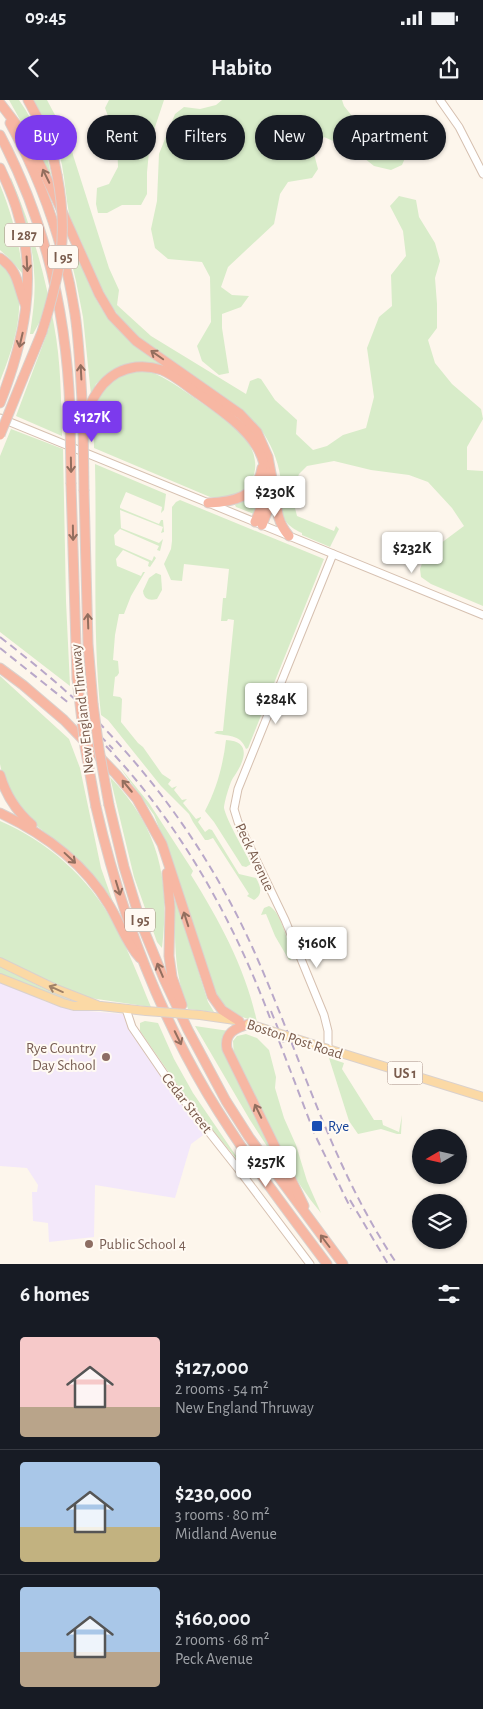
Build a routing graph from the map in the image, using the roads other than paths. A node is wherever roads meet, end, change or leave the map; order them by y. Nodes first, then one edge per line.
1 (28, 100) edge
2 (440, 100) edge
3 (0, 104) edge
4 (0, 135) edge
5 (0, 168) edge
6 (483, 174) edge
7 (0, 258) edge
8 (27, 307) junction
9 (0, 403) edge
10 (0, 418) edge
11 (83, 420) junction
12 (0, 435) edge
13 (265, 457) junction
14 (208, 503) junction
15 (259, 523) junction
16 (289, 536) junction
17 (334, 554) junction
18 (483, 615) edge
19 (0, 668) edge
20 (0, 775) edge
21 (0, 813) edge
22 (153, 827) junction
23 (48, 839) junction
24 (0, 962) edge
25 (144, 962) junction
26 (0, 978) edge
27 (101, 1006) junction
28 (126, 1009) junction
29 (239, 1021) junction
30 (249, 1024) junction
31 (188, 1030) junction
32 (328, 1049) junction
33 (483, 1097) edge
34 (308, 1218) junction
35 (310, 1264) edge
36 (326, 1264) edge
37 (343, 1264) edge

1 - 12 highway, I 287, bridge
2 - 6 street
11 -> 3 highway, New England Thruway / I 95
13 -> 3 highway
4 -> 25 highway, New England Thruway / I 95, bridge
5 -> 8 highway, I 287
7 - 8 highway
8 -> 9 highway, I 287
10 - 14 street
11 - 13 highway
31 -> 11 highway, New England Thruway / I 95, bridge
13 - 14 highway
13 - 15 highway
13 - 16 highway
14 - 15 street
15 - 16 street
16 - 17 street
17 - 18 street
17 - 32 street, Peck Avenue
22 -> 19 highway
20 - 23 highway
21 - 23 highway
29 -> 22 highway
22 - 31 highway
23 -> 25 highway
27 -> 24 main road, Boston Post Road / US 1
25 -> 36 highway, New England Thruway / I 95
26 - 27 main road, Boston Post Road / US 1
27 - 28 main road, Boston Post Road / US 1
28 - 29 main road, Boston Post Road / US 1, bridge
28 - 35 street, Cedar Street
29 - 30 main road, Boston Post Road / US 1
30 - 32 main road, Boston Post Road / US 1, bridge
34 -> 30 highway
31 - 34 highway, New England Thruway / I 95
32 - 33 main road, Boston Post Road / US 1
37 -> 34 highway, New England Thruway / I 95

